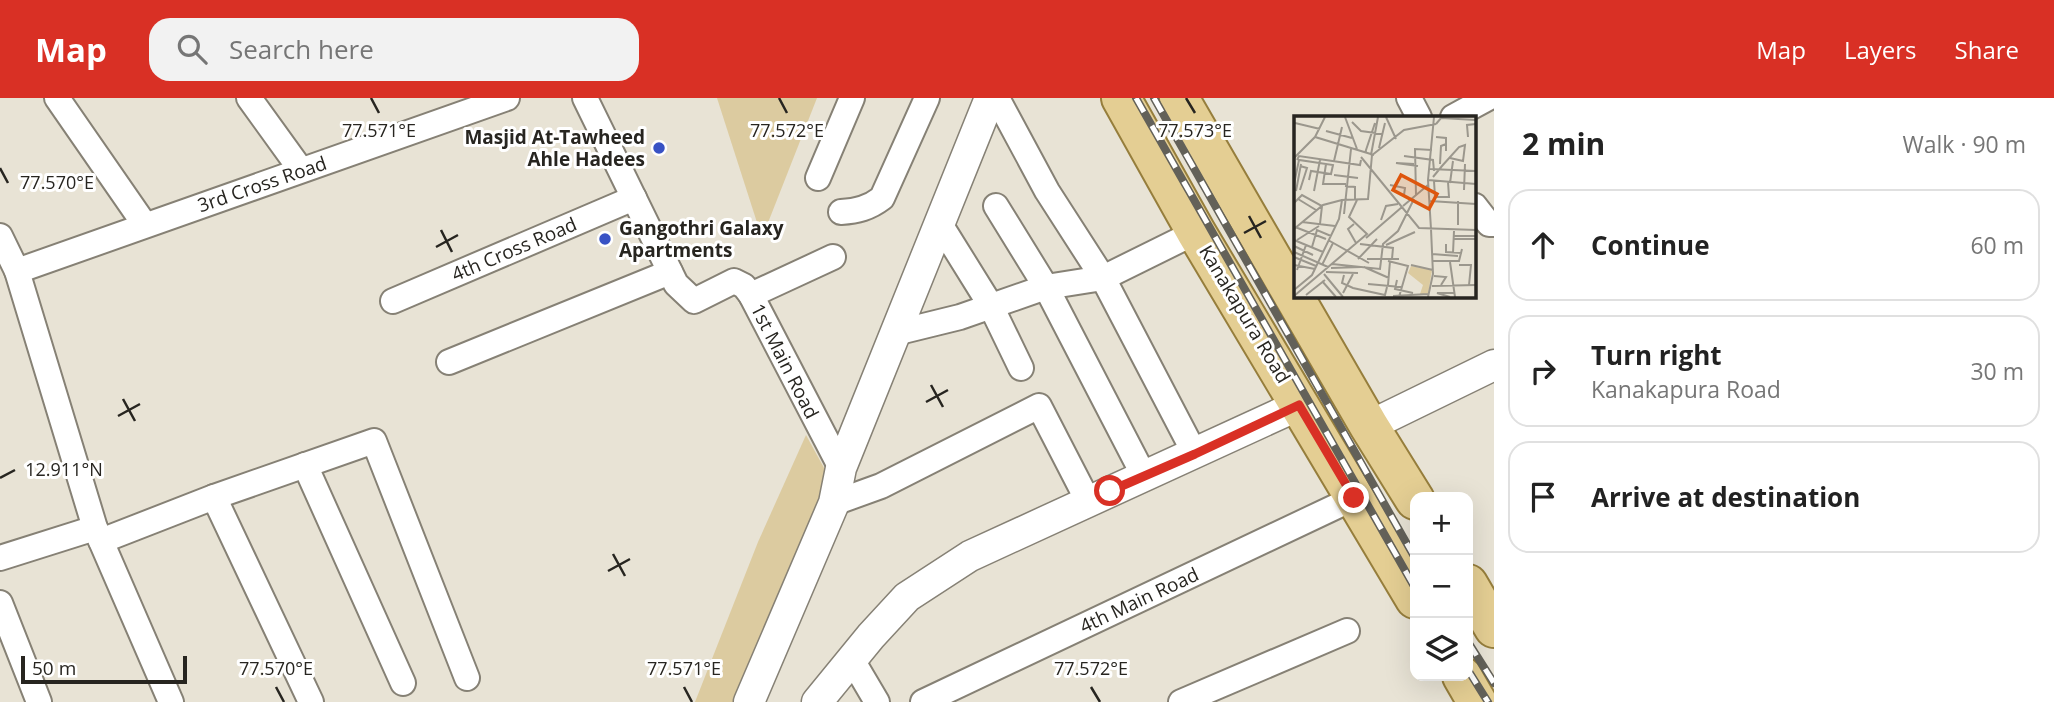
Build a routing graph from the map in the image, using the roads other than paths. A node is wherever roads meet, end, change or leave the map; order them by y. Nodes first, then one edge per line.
1 (250, 98) edge
2 (507, 98) edge
3 (584, 98) edge
4 (852, 98) edge
5 (927, 98) edge
6 (990, 98) edge
7 (997, 98) edge
8 (1121, 98) edge
9 (1179, 98) edge
10 (1409, 98) edge
11 (1489, 98) edge
12 (61, 99) edge
13 (1418, 116) edge
14 (1455, 116) edge
15 (301, 170) junction
16 (818, 178) dead end
17 (634, 198) junction
18 (996, 206) dead end
19 (841, 212) dead end
20 (940, 224) junction
21 (145, 225) junction
22 (1196, 232) junction
23 (0, 236) edge
24 (833, 257) dead end
25 (17, 271) junction
26 (670, 272) junction
27 (1103, 278) junction
28 (1046, 287) junction
29 (751, 295) junction
30 (1294, 297) edge
31 (1295, 298) edge
32 (393, 300) dead end
33 (991, 306) junction
34 (895, 333) junction
35 (449, 362) dead end
36 (1494, 365) edge
37 (1021, 368) dead end
38 (1299, 405) junction
39 (1369, 426) junction
40 (1195, 454) junction
41 (305, 465) junction
42 (841, 468) junction
43 (1144, 476) junction
44 (1410, 492) edge
45 (214, 497) junction
46 (1354, 498) junction
47 (1088, 501) junction
48 (834, 503) junction
49 (98, 534) junction
50 (0, 558) edge
51 (1410, 591) edge
52 (0, 603) edge
53 (1347, 631) dead end
54 (851, 658) junction
55 (467, 678) dead end
56 (1465, 681) edge
57 (403, 683) dead end
58 (39, 702) edge
59 (171, 702) edge
60 (312, 702) edge
61 (749, 702) edge
62 (817, 702) edge
63 (877, 702) edge
64 (923, 702) edge
65 (1181, 702) edge
66 (1477, 702) edge

1 - 15 street
2 - 15 street, 3rd Cross Road
3 - 17 street, 1st Main Road
4 - 16 street
5 - 19 street
6 - 20 street
7 - 27 street
8 - 22 main road, Kanakapura Road
9 - 30 main road
10 - 13 street
11 - 14 street
12 - 21 street
15 - 21 street, 3rd Cross Road
17 - 26 street, 1st Main Road
17 - 32 street, 4th Cross Road
18 - 28 street
20 - 33 street
20 - 34 street
21 - 25 street, 3rd Cross Road
22 - 27 street
22 - 38 main road, Kanakapura Road
23 - 25 street
24 - 29 street
25 - 49 street
26 - 29 street, 1st Main Road
26 - 35 street
27 - 28 street
27 - 40 street
28 - 33 street
28 - 43 street
29 - 42 street, 1st Main Road
31 - 39 main road
33 - 34 street
33 - 37 street
34 - 42 street
36 - 39 street
38 - 40 street
38 - 46 main road, Kanakapura Road
39 - 44 main road
40 - 43 street
41 - 45 street
41 - 55 street
41 - 57 street
42 - 48 street
43 - 47 street
45 - 49 street
45 - 60 street
46 - 51 main road, Kanakapura Road
46 - 64 street, 4th Main Road
47 - 48 street
47 - 54 street
48 - 61 street
49 - 50 street
49 - 59 street
52 - 58 street
53 - 65 street
54 - 62 street
54 - 63 street
56 - 66 main road

